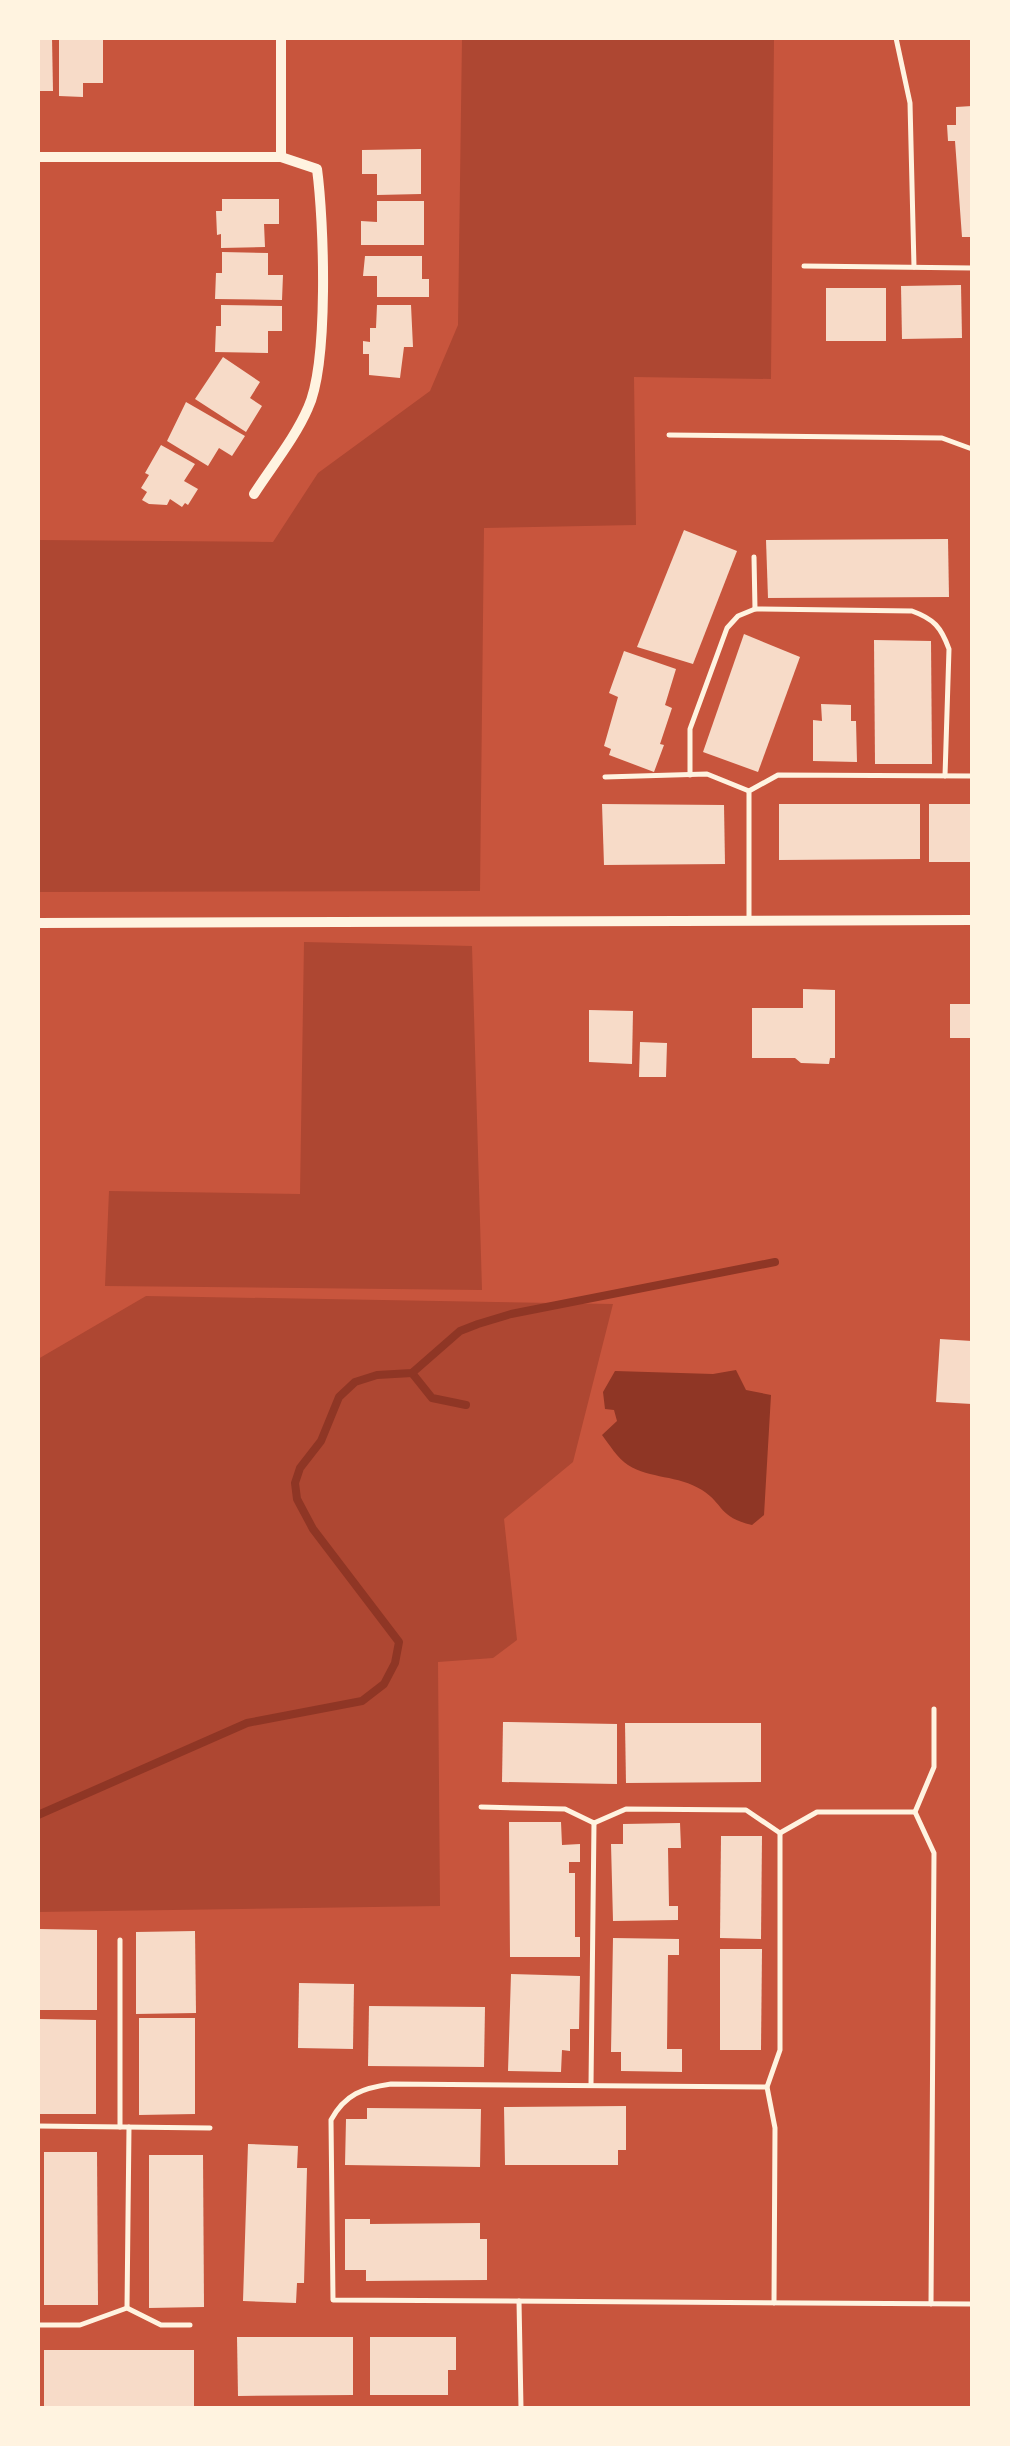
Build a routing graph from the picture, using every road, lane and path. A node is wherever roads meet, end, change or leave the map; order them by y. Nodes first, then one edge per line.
1 (281, 38) edge
2 (896, 38) edge
3 (38, 156) edge
4 (281, 157) junction
5 (804, 266) dead end
6 (914, 267) junction
7 (972, 268) edge
8 (669, 435) dead end
9 (972, 448) edge
10 (254, 494) dead end
11 (754, 557) dead end
12 (756, 609) junction
13 (690, 774) junction
14 (946, 776) junction
15 (972, 776) edge
16 (605, 777) dead end
17 (749, 791) junction
18 (749, 920) junction
19 (972, 920) edge
20 (38, 923) edge
21 (934, 1710) dead end
22 (481, 1807) dead end
23 (915, 1812) junction
24 (594, 1823) junction
25 (780, 1833) junction
26 (120, 1940) dead end
27 (592, 2086) junction
28 (767, 2087) junction
29 (38, 2126) edge
30 (120, 2127) junction
31 (129, 2127) junction
32 (210, 2128) dead end
33 (518, 2301) junction
34 (774, 2303) junction
35 (930, 2304) junction
36 (972, 2304) edge
37 (127, 2308) junction
38 (38, 2325) edge
39 (190, 2325) dead end
40 (520, 2408) edge

1 - 4 street
2 - 6 lane
3 - 4 street
4 - 10 street
5 - 6 lane
6 - 7 lane
8 - 9 lane
11 - 12 lane
12 - 13 lane
12 - 14 lane
13 - 16 lane
13 - 17 lane
14 - 15 lane
14 - 17 lane
17 - 18 lane
18 - 19 street
18 - 20 street
21 - 23 lane
22 - 24 lane
23 - 25 lane
23 - 35 lane
24 - 25 lane
24 - 27 lane
25 - 28 lane
26 - 30 lane
27 - 28 lane
27 - 33 lane
28 - 34 lane
29 - 30 lane
30 - 31 lane
31 - 32 lane
31 - 37 lane
33 - 34 lane
33 - 40 lane
34 - 35 lane
35 - 36 lane
37 - 38 lane
37 - 39 lane

